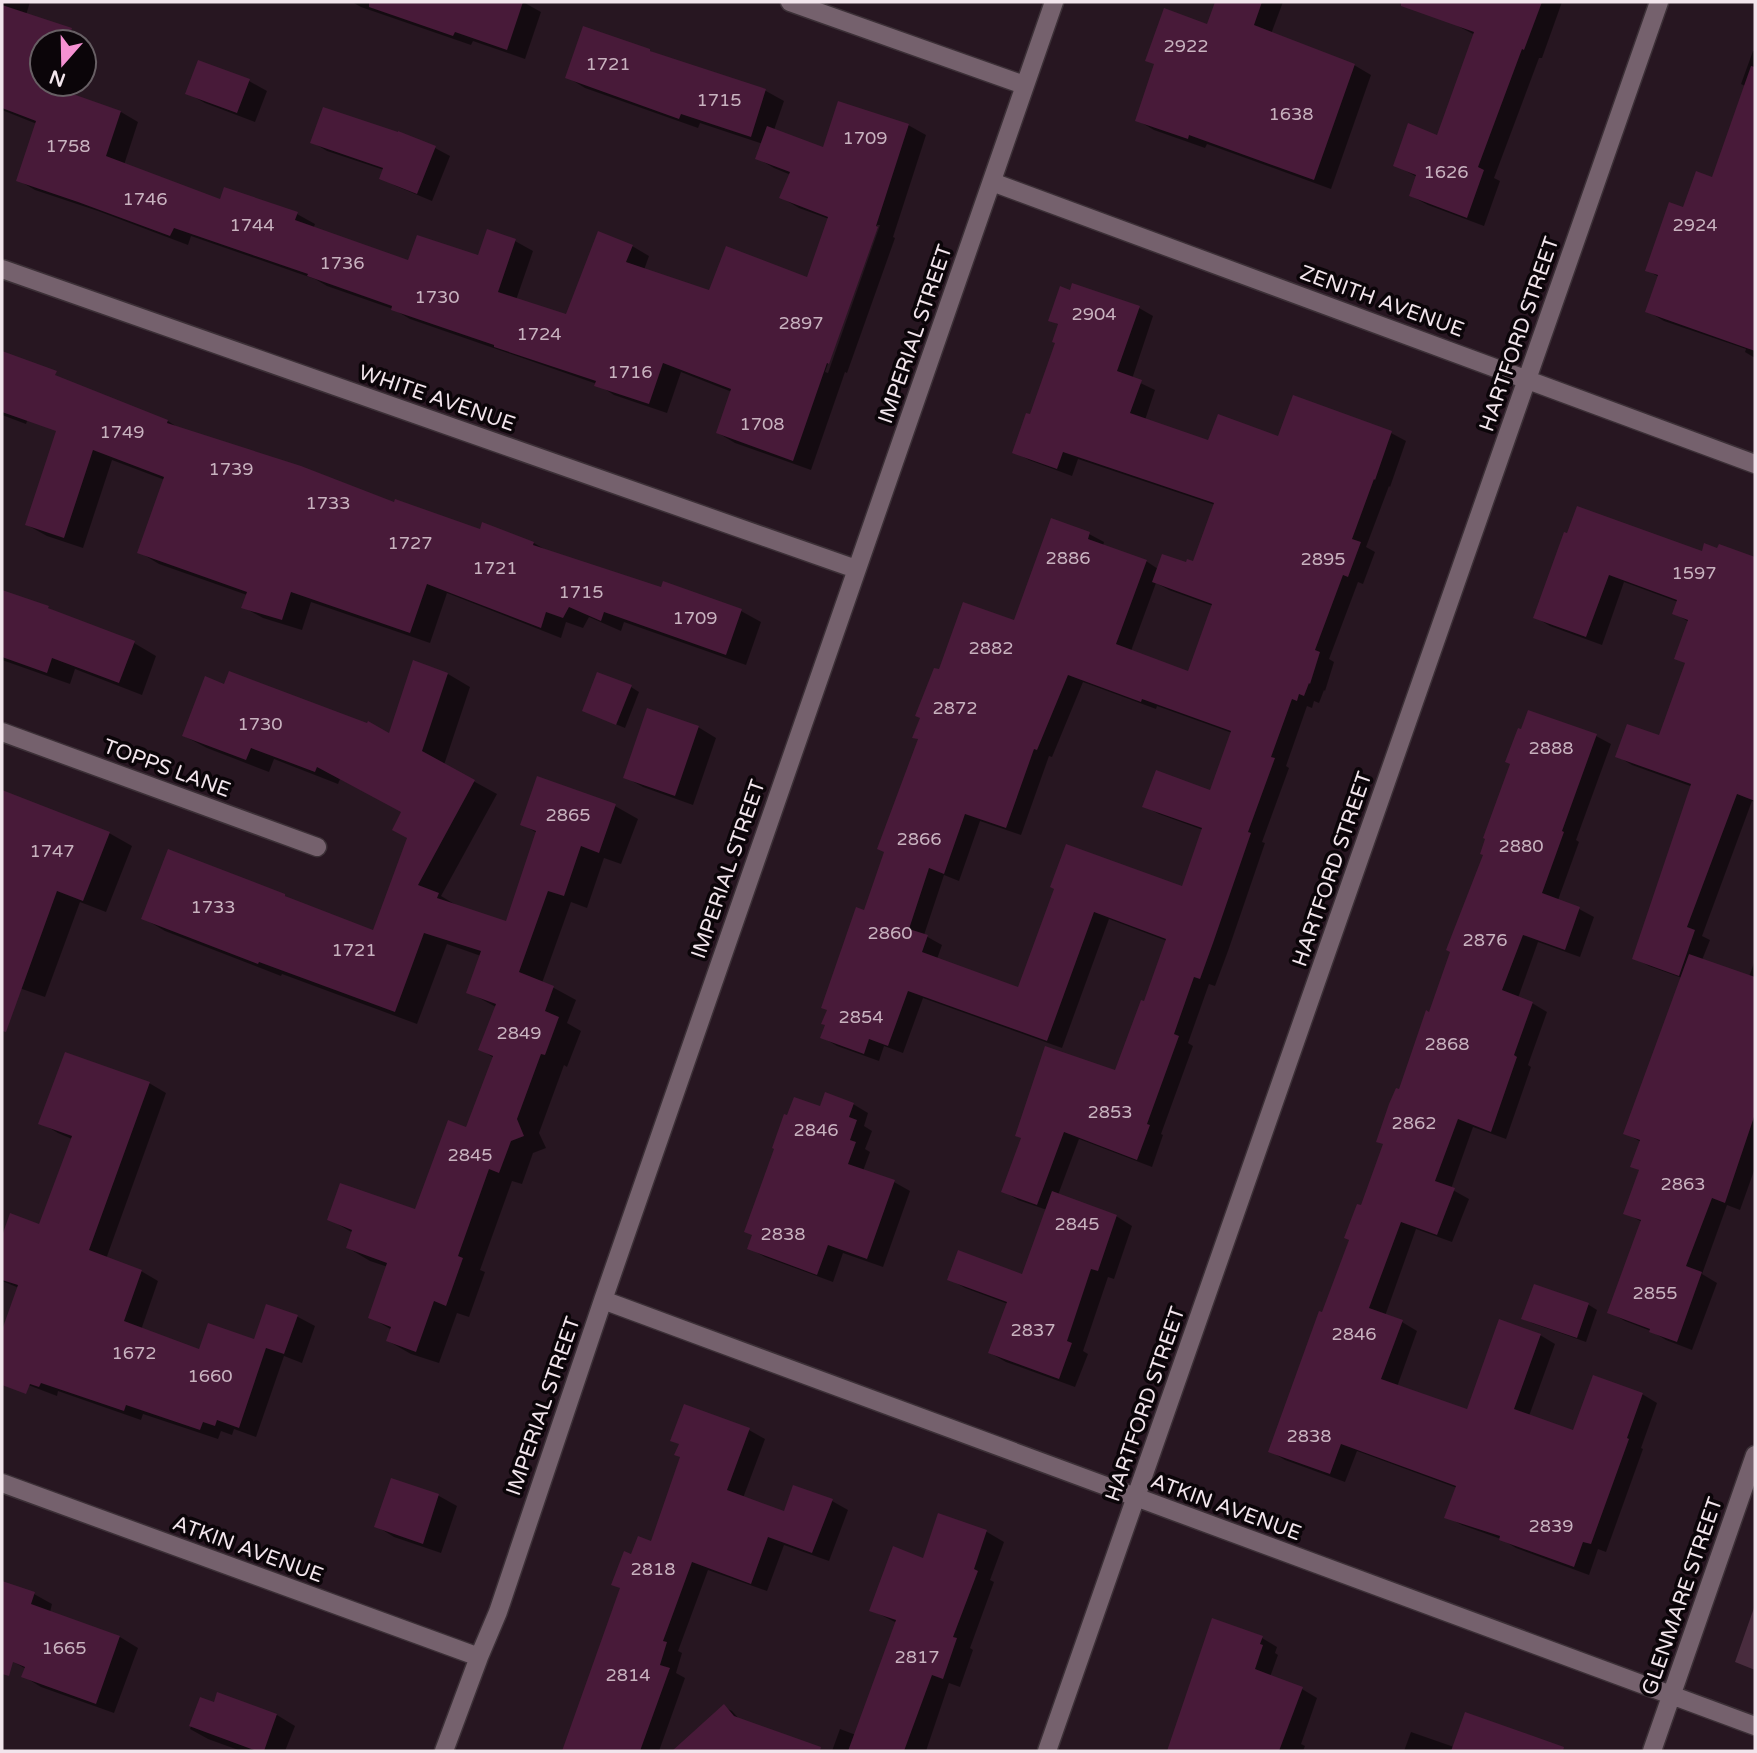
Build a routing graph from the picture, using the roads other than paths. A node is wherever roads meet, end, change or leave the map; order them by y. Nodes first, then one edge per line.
1 (790, 2) edge
2 (1054, 2) edge
3 (1659, 2) edge
4 (1024, 85) junction
5 (992, 182) junction
6 (2, 269) edge
7 (1527, 379) junction
8 (1755, 464) edge
9 (856, 569) junction
10 (2, 732) edge
11 (317, 847) dead end
12 (603, 1300) junction
13 (1755, 1455) edge
14 (2, 1483) edge
15 (1136, 1497) junction
16 (479, 1657) junction
17 (1671, 1696) junction
18 (1755, 1726) edge
19 (444, 1751) edge
20 (1047, 1751) edge
21 (1652, 1751) edge

1 - 4 street
2 - 4 street, IMPERIAL STREET
3 - 7 street, HARTFORD STREET
4 - 5 street, IMPERIAL STREET
5 - 7 street, ZENITH AVENUE
5 - 9 street, IMPERIAL STREET
6 - 9 street, WHITE AVENUE
7 - 8 street, ZENITH AVENUE
7 - 15 street, HARTFORD STREET
9 - 12 street, IMPERIAL STREET
10 - 11 street, TOPPS LANE
12 - 15 street, ATKIN AVENUE
12 - 16 street, IMPERIAL STREET
13 - 17 street, GLENMARE STREET
14 - 16 street, ATKIN AVENUE
15 - 17 street, ATKIN AVENUE
15 - 20 street, HARTFORD STREET
16 - 19 street, IMPERIAL STREET
17 - 18 street, ATKIN AVENUE
17 - 21 street, GLENMARE STREET

